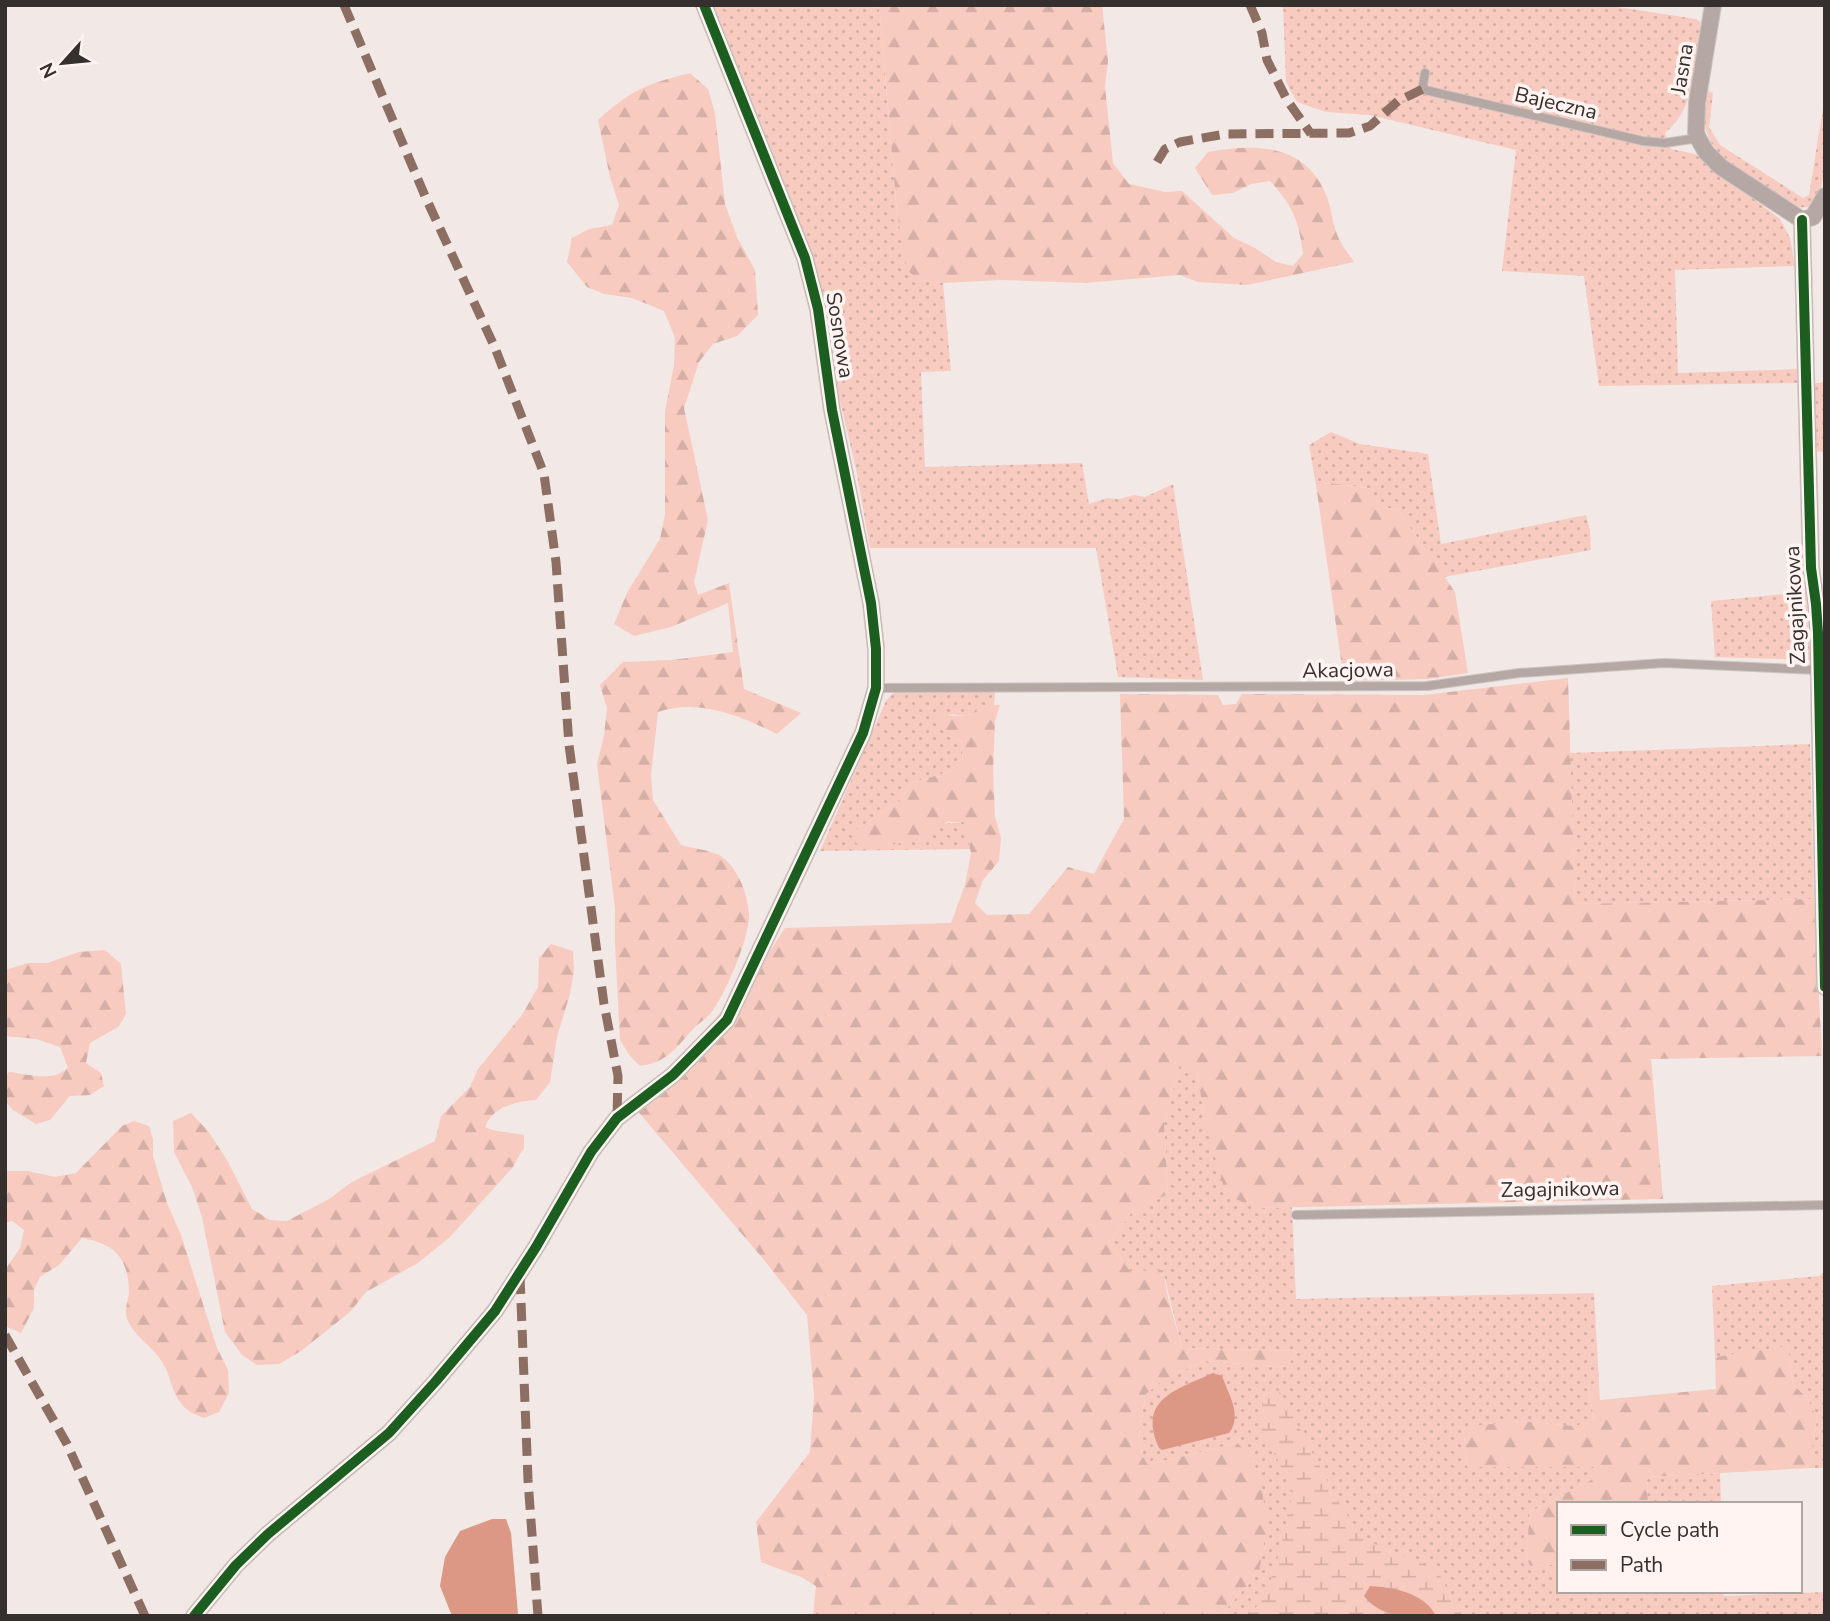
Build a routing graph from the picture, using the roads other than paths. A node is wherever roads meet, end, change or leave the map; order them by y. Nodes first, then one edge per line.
1 (704, 5) edge
2 (1713, 5) edge
3 (1425, 73) dead end
4 (1698, 138) junction
5 (1825, 196) edge
6 (1802, 220) junction
7 (1821, 603) edge
8 (1818, 670) junction
9 (876, 688) junction
10 (1825, 987) edge
11 (1825, 1205) edge
12 (1296, 1215) dead end
13 (194, 1616) edge

1 - 9 street, Sosnowa
2 - 4 street, Jasna
3 - 4 lane, Bajeczna
4 - 6 street
5 - 6 street
6 - 7 street, Zagajnikowa
7 - 8 street, Zagajnikowa
8 - 9 lane, Akacjowa
8 - 10 street, Zagajnikowa
9 - 13 street, Sosnowa
11 - 12 lane, Zagajnikowa

